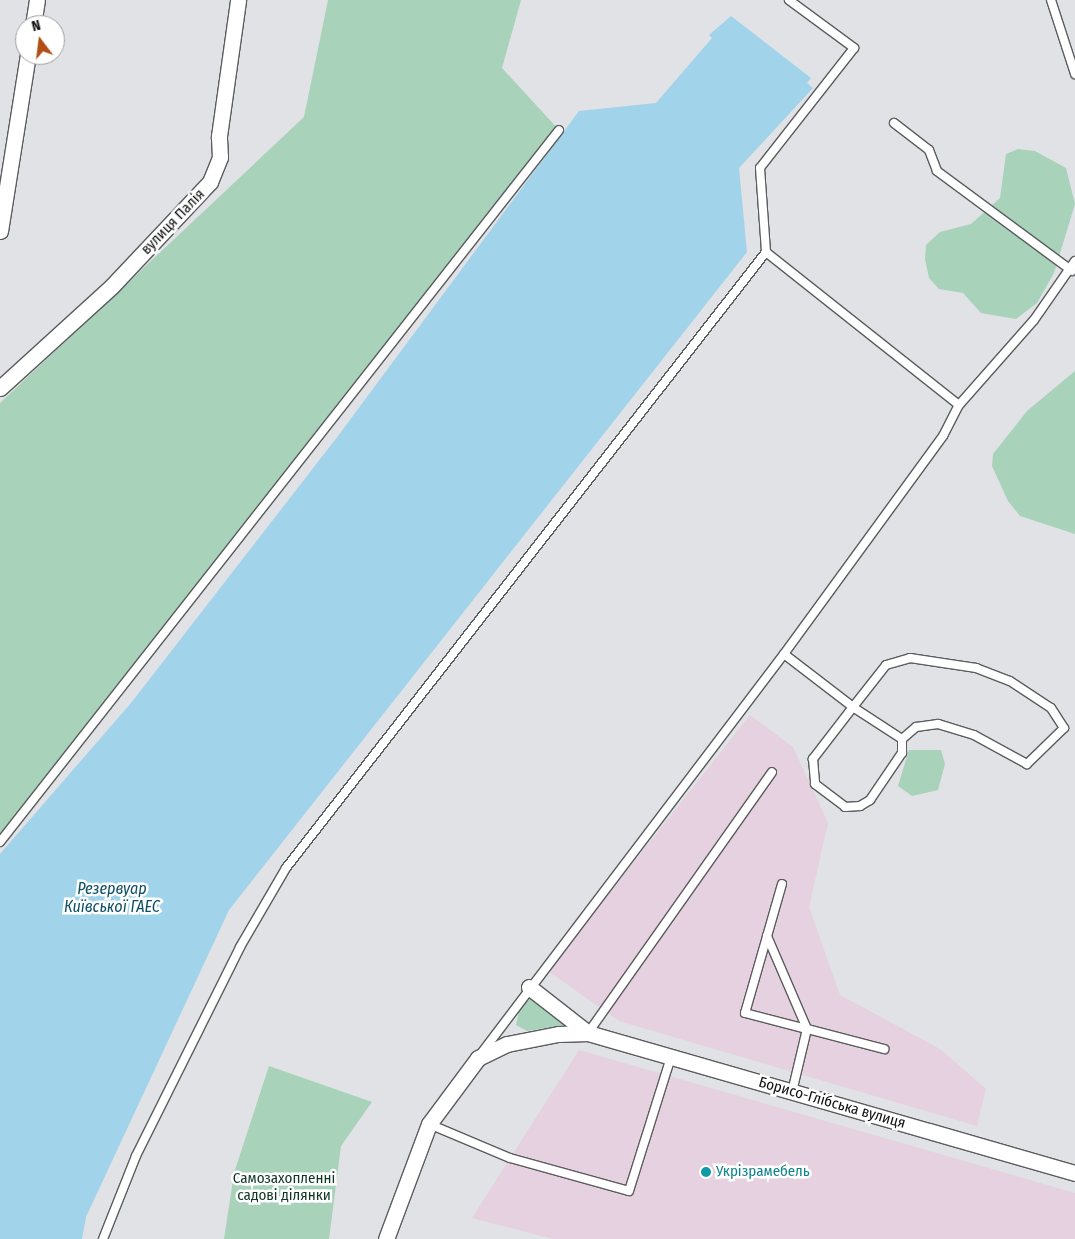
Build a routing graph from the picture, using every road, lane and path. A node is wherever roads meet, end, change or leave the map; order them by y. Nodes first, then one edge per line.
1 (37, 0) edge
2 (238, 0) edge
3 (789, 0) edge
4 (1051, 0) edge
5 (35, 15) edge
6 (26, 65) edge
7 (1075, 74) edge
8 (894, 123) dead end
9 (560, 130) dead end
10 (0, 231) edge
11 (766, 252) junction
12 (1075, 262) edge
13 (1072, 271) junction
14 (0, 388) edge
15 (959, 405) junction
16 (784, 654) junction
17 (853, 707) junction
18 (902, 739) junction
19 (772, 772) dead end
20 (0, 842) edge
21 (782, 884) dead end
22 (767, 936) junction
23 (529, 987) junction
24 (807, 1030) junction
25 (588, 1033) junction
26 (884, 1049) dead end
27 (671, 1057) junction
28 (478, 1058) junction
29 (792, 1092) junction
30 (429, 1124) junction
31 (1075, 1173) edge
32 (103, 1239) edge
33 (386, 1239) edge

1 - 5 street
2 - 14 street, вулиця Палія
3 - 11 lane
4 - 7 lane
6 - 10 street
8 - 13 lane
9 - 20 lane
11 - 15 lane
11 - 32 lane
12 - 13 lane
13 - 15 lane
15 - 16 lane
16 - 17 lane
16 - 23 lane
17 - 18 lane
17 - 18 lane
17 - 18 lane
19 - 25 lane
21 - 22 lane
22 - 24 lane
22 - 24 lane
23 - 25 street, Борисо-Глібська вулиця
23 - 28 lane
24 - 26 lane
24 - 29 lane
25 - 27 street, Борисо-Глібська вулиця
25 - 28 street, Борисо-Глібська вулиця
27 - 29 street, Борисо-Глібська вулиця
27 - 30 lane
28 - 30 street, Борисо-Глібська вулиця
29 - 31 street, Борисо-Глібська вулиця
30 - 33 street, Борисо-Глібська вулиця

